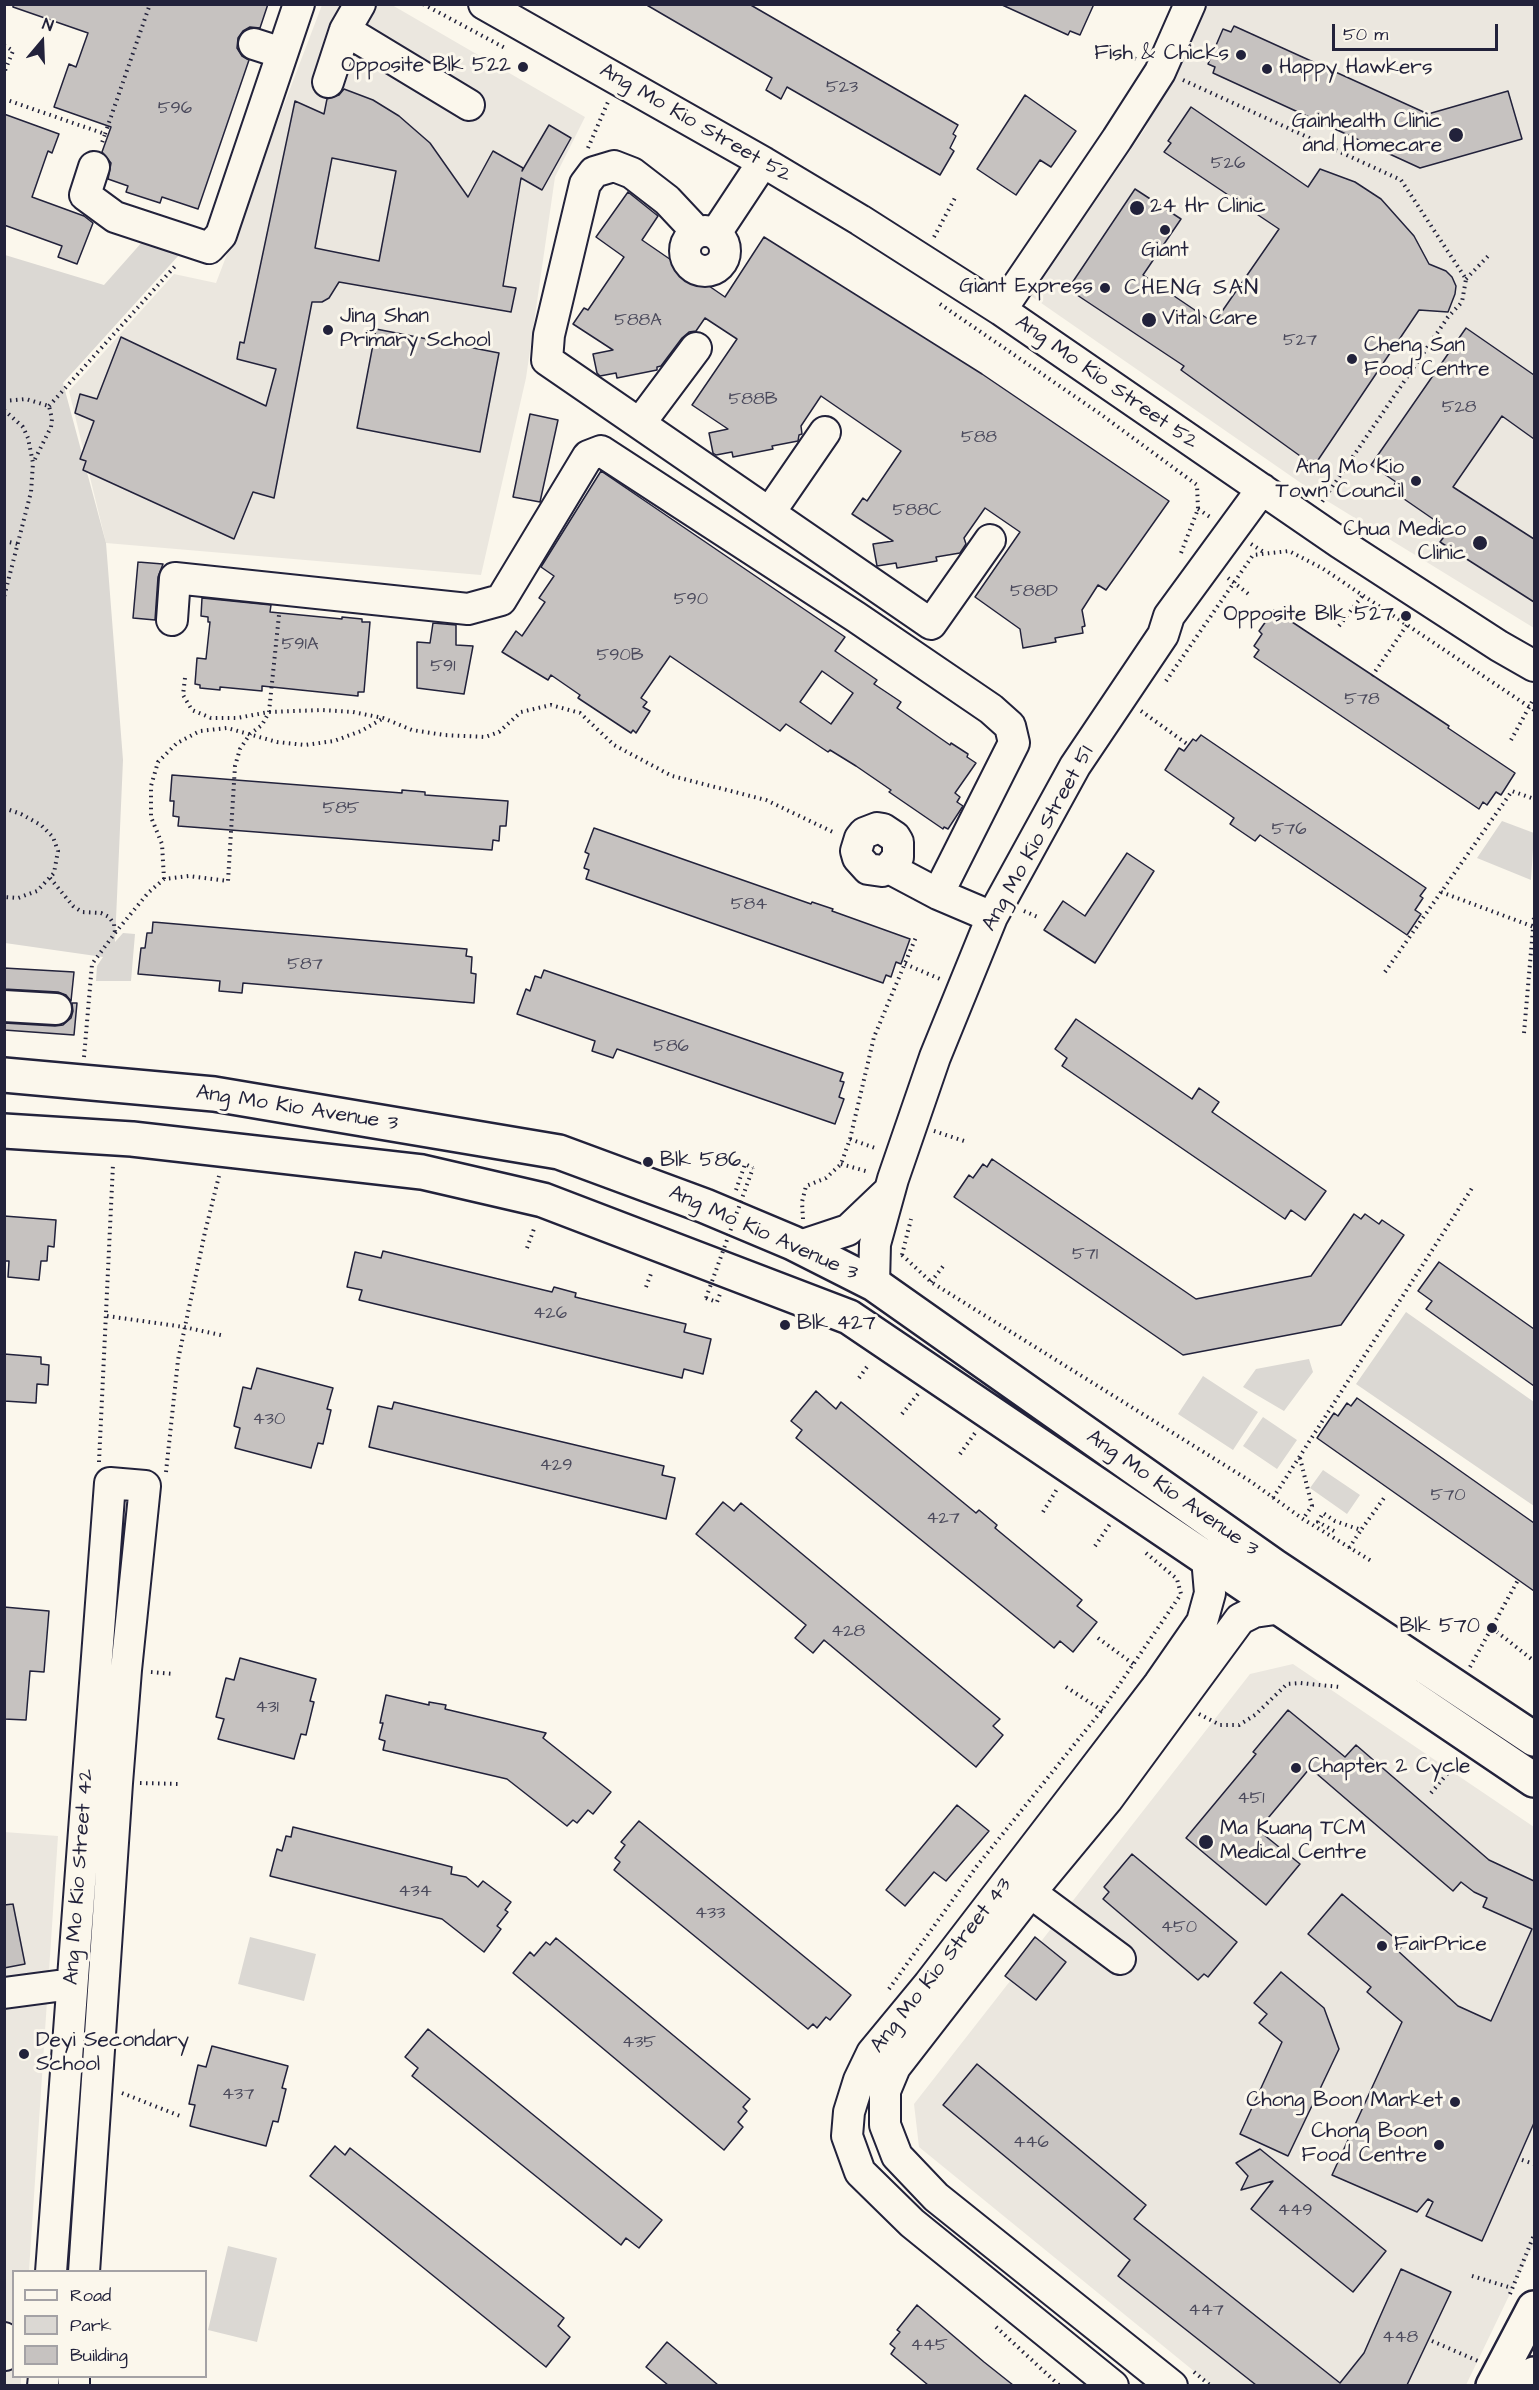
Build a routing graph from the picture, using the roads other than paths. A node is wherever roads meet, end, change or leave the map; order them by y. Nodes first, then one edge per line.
1 (299, 4) edge
2 (360, 4) edge
3 (484, 4) edge
4 (1190, 4) edge
5 (345, 30) junction
6 (254, 44) dead end
7 (282, 53) junction
8 (328, 82) dead end
9 (469, 105) dead end
10 (763, 162) junction
11 (94, 167) road end
12 (707, 232) junction
13 (731, 267) dead end
14 (1001, 310) junction
15 (696, 348) dead end
16 (640, 423) junction
17 (825, 432) dead end
18 (1267, 493) junction
19 (770, 512) junction
20 (990, 540) dead end
21 (172, 620) dead end
22 (1534, 666) edge
23 (857, 844) road end
24 (938, 894) junction
25 (1005, 913) junction
26 (4, 1006) edge
27 (56, 1009) dead end
28 (4, 1075) edge
29 (4, 1131) edge
30 (882, 1182) junction
31 (802, 1233) junction
32 (874, 1284) junction
33 (1207, 1558) junction
34 (1282, 1608) junction
35 (1534, 1739) edge
36 (1534, 1780) edge
37 (1020, 1885) junction
38 (1120, 1959) dead end
39 (72, 1984) junction
40 (939, 1990) junction
41 (4, 1993) edge
42 (51, 2270) edge
43 (84, 2270) edge
44 (1529, 2304) edge
45 (4, 2338) edge
46 (5, 2355) edge
47 (1486, 2374) edge
48 (1534, 2374) edge
49 (1179, 2376) edge
50 (1113, 2385) edge
51 (1529, 2385) edge

1 - 7 street
2 - 5 street
3 - 10 street, Ang Mo Kio Street 52
4 - 14 street
5 - 8 street
5 - 9 street
6 - 7 street
7 - 11 street
10 - 12 street
10 - 14 street, Ang Mo Kio Street 52
12 - 13 street
12 - 16 street
14 - 18 street, Ang Mo Kio Street 52
15 - 16 street
16 - 19 street
17 - 19 street
18 - 22 street, Ang Mo Kio Street 52
18 - 25 street, Ang Mo Kio Street 51
19 - 20 street
21 - 24 street
23 - 24 street
24 - 25 street
25 - 30 street, Ang Mo Kio Street 51
26 - 27 street
28 - 31 main road, Ang Mo Kio Avenue 3
29 - 33 main road, Ang Mo Kio Avenue 3
30 - 31 street, Ang Mo Kio Street 51
30 - 32 street, Ang Mo Kio Street 51
31 - 32 main road, Ang Mo Kio Avenue 3
32 - 35 main road, Ang Mo Kio Avenue 3
33 - 34 main road, Ang Mo Kio Avenue 3
33 - 37 street, Ang Mo Kio Street 43
34 - 36 main road, Ang Mo Kio Avenue 3
34 - 37 street, Ang Mo Kio Street 43
37 - 38 street
37 - 40 street, Ang Mo Kio Street 43
39 - 41 street
39 - 42 street, Ang Mo Kio Street 42
39 - 43 street, Ang Mo Kio Street 42
40 - 49 street, Ang Mo Kio Street 43
40 - 50 street, Ang Mo Kio Street 43
44 - 47 main road
45 - 46 street
48 - 51 main road

